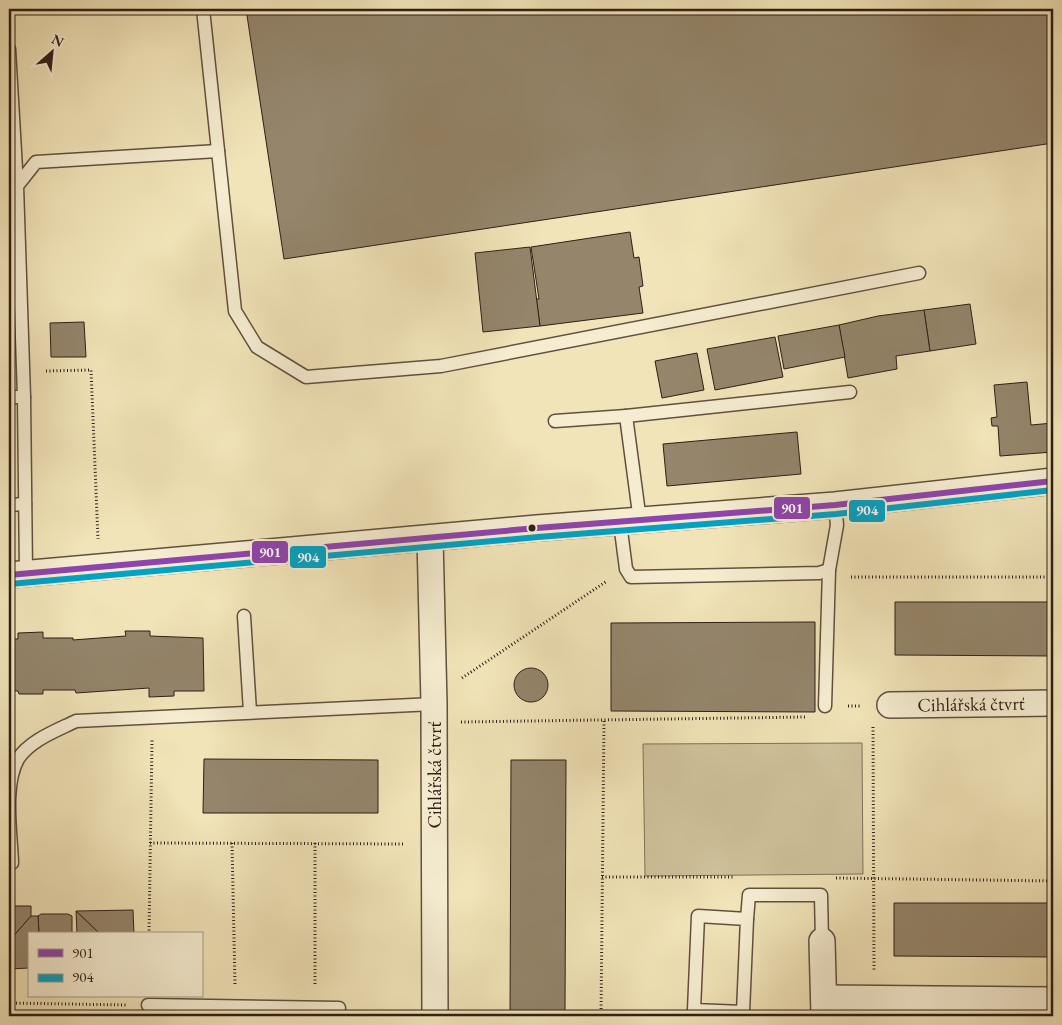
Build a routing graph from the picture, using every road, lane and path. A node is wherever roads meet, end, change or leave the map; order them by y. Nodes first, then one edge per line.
1 (203, 9) edge
2 (9, 48) edge
3 (218, 151) junction
4 (17, 186) junction
5 (920, 273) dead end
6 (24, 372) junction
7 (850, 392) dead end
8 (9, 396) edge
9 (24, 397) junction
10 (626, 416) junction
11 (555, 422) dead end
12 (1053, 481) edge
13 (9, 504) edge
14 (25, 504) junction
15 (835, 505) junction
16 (630, 522) junction
17 (430, 538) junction
18 (98, 545) dead end
19 (626, 569) junction
20 (18, 574) edge
21 (829, 574) junction
22 (1053, 577) edge
23 (244, 616) dead end
24 (459, 680) dead end
25 (1053, 703) edge
26 (881, 705) junction
27 (825, 706) junction
28 (250, 712) junction
29 (433, 713) junction
30 (152, 717) junction
31 (604, 721) junction
32 (150, 843) junction
33 (232, 843) junction
34 (315, 843) junction
35 (434, 844) junction
36 (12, 863) dead end
37 (874, 878) junction
38 (1053, 880) edge
39 (747, 919) junction
40 (149, 932) edge
41 (822, 941) joint
42 (874, 999) junction
43 (1053, 1000) edge
44 (9, 1003) edge
45 (148, 1005) joint
46 (235, 1006) junction
47 (315, 1007) junction
48 (824, 1007) edge
49 (339, 1008) dead end
50 (435, 1014) edge
51 (601, 1016) edge

1 - 3 lane
2 - 4 lane
3 - 4 lane
3 - 5 lane
4 - 6 lane
6 - 9 lane
6 - 18 path
7 - 10 lane
8 - 9 lane
9 - 14 lane
10 - 11 lane
10 - 16 lane
12 - 15 street
13 - 14 lane
14 - 20 lane
15 - 16 street
15 - 21 lane
16 - 17 street
16 - 19 lane
17 - 20 street
17 - 29 street, Cihlářská čtvrť
19 - 21 lane
19 - 24 path
21 - 22 path
21 - 27 lane
23 - 28 lane
25 - 26 street, Cihlářská čtvrť
26 - 27 path
26 - 37 path
27 - 31 path
28 - 29 lane
28 - 30 lane
29 - 31 path
29 - 35 street, Cihlářská čtvrť
30 - 32 path
30 - 36 lane
31 - 51 path
32 - 33 path
32 - 40 path
33 - 34 path
33 - 46 path
34 - 35 path
34 - 47 path
35 - 50 street, Cihlářská čtvrť
37 - 38 path
37 - 42 path
39 - 39 lane
39 - 41 lane
41 - 48 street
42 - 43 street
42 - 48 street
44 - 45 path
45 - 46 lane
46 - 47 lane
47 - 49 lane

